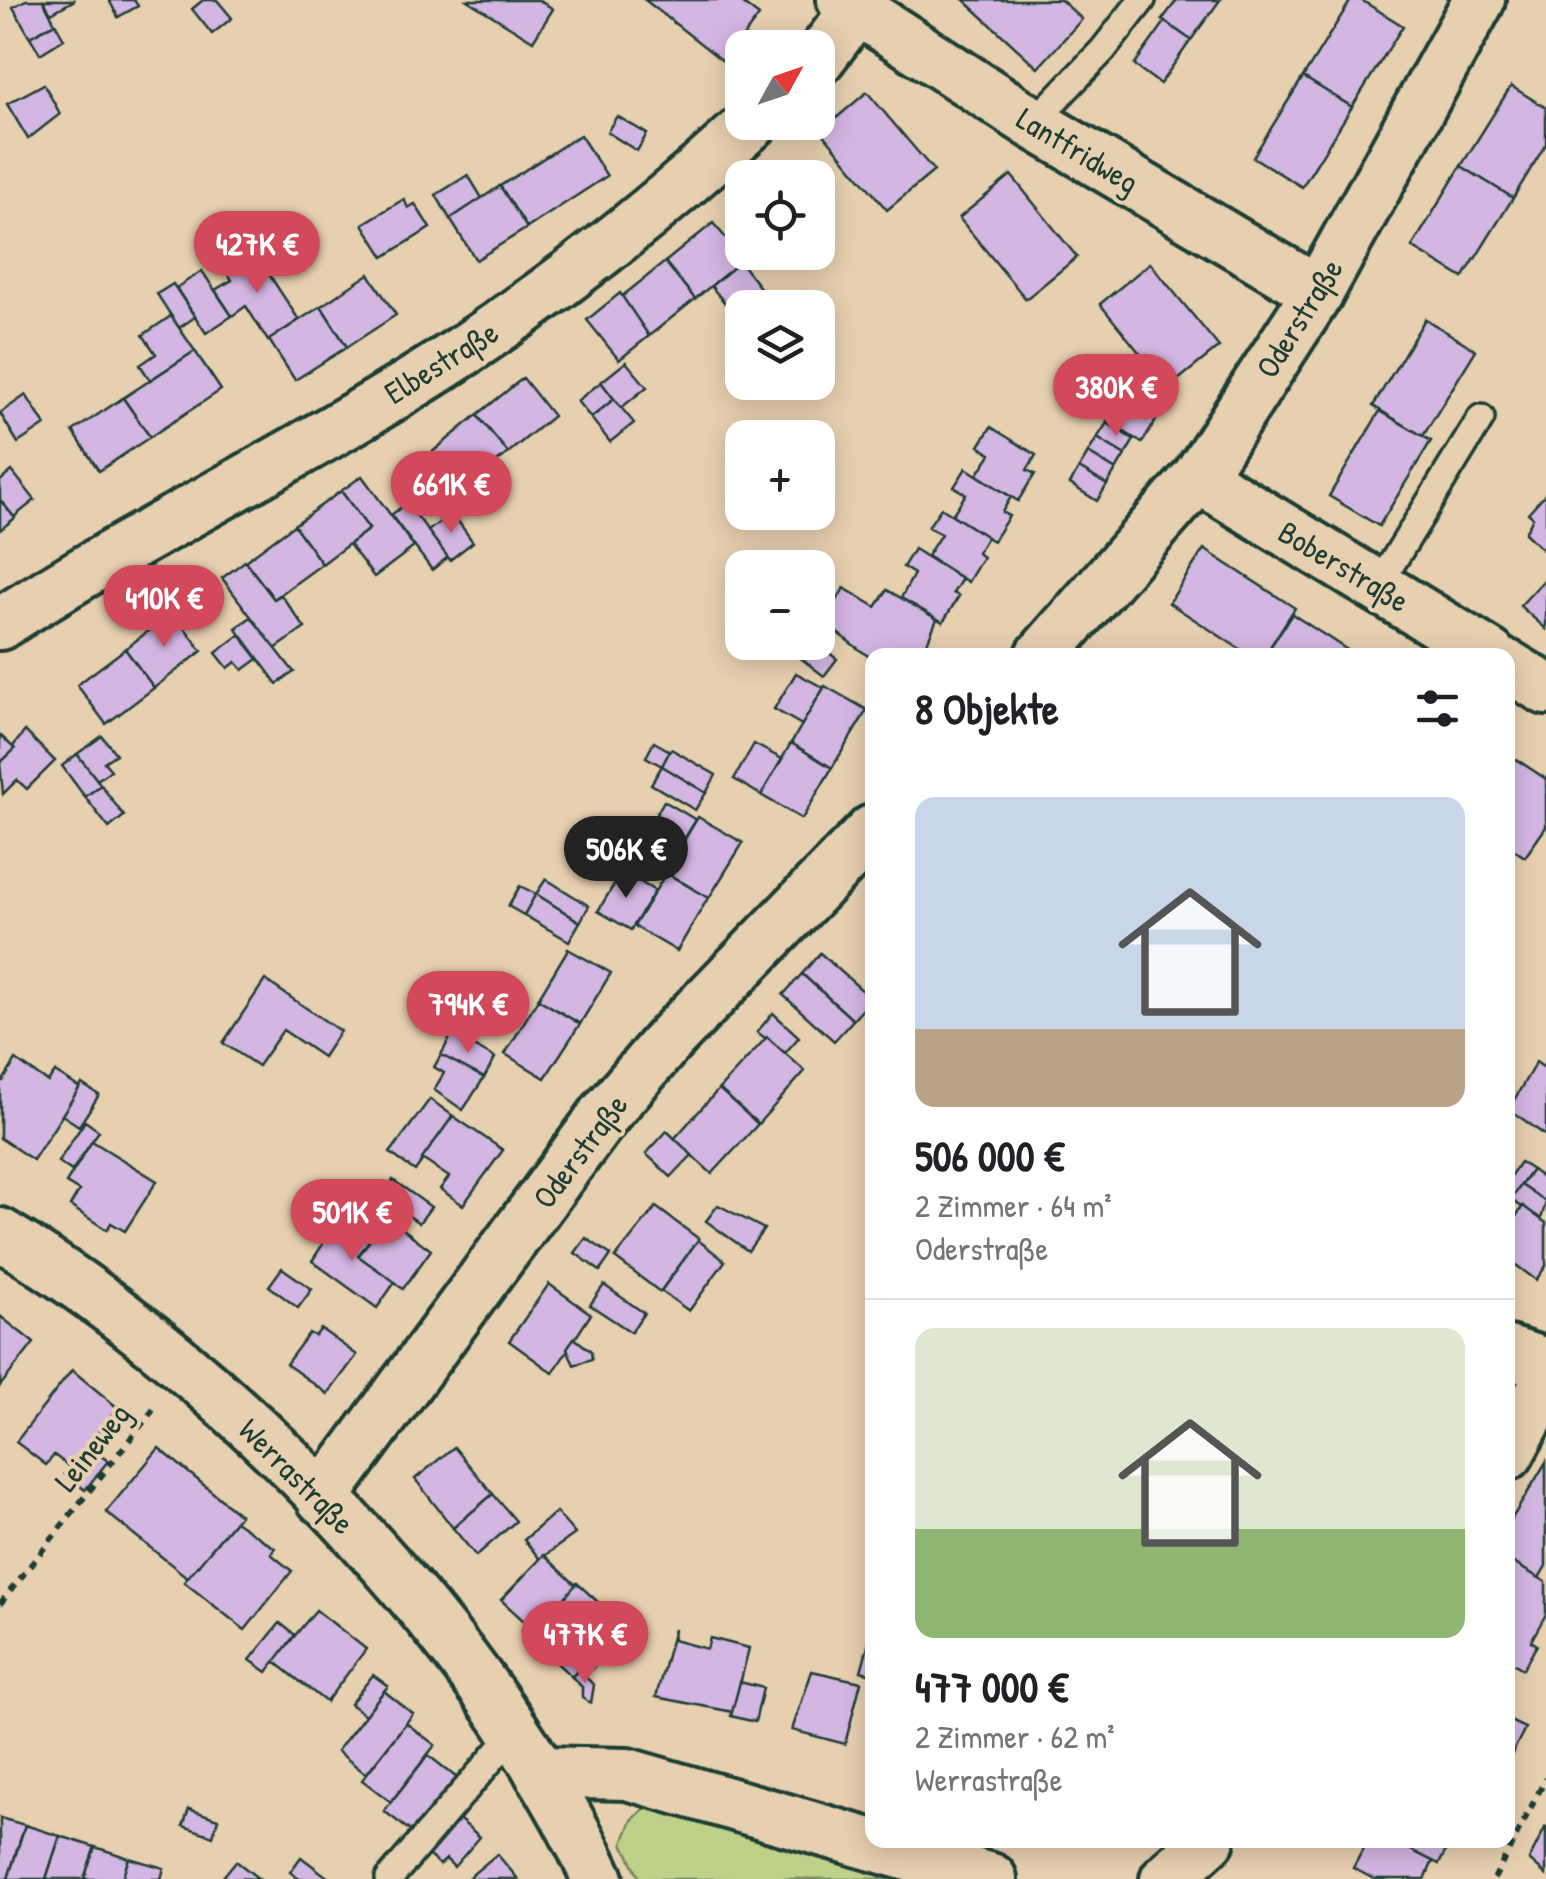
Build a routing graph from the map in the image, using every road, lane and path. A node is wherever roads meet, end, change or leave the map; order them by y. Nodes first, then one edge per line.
1 (1142, 0) edge
2 (1479, 0) edge
3 (850, 5) edge
4 (835, 31) edge
5 (1033, 124) junction
6 (732, 140) edge
7 (1318, 292) junction
8 (1482, 418) dead end
9 (1198, 477) junction
10 (1378, 586) junction
11 (0, 624) edge
12 (1048, 648) edge
13 (1479, 648) edge
14 (1515, 670) edge
15 (1546, 689) edge
16 (865, 839) edge
17 (0, 1234) edge
18 (1515, 1354) edge
19 (1546, 1364) edge
20 (186, 1368) junction
21 (1546, 1384) edge
22 (1515, 1441) edge
23 (322, 1498) junction
24 (0, 1604) edge
25 (527, 1752) junction
26 (1546, 1778) edge
27 (1515, 1838) edge
28 (865, 1843) edge
29 (883, 1848) edge
30 (1510, 1848) edge
31 (390, 1879) edge
32 (598, 1879) edge
33 (990, 1879) edge
34 (1494, 1879) edge

1 - 5 lane
2 - 7 street, Oderstraße
3 - 4 street
3 - 5 street, Lantfridweg
5 - 7 street, Lantfridweg
6 - 11 street, Elbestraße
7 - 9 street, Oderstraße
8 - 10 lane
9 - 10 street, Boberstraße
9 - 12 street, Oderstraße
10 - 13 street, Boberstraße
14 - 15 street
16 - 23 street, Oderstraße
17 - 20 street, Werrastraße
18 - 19 street
20 - 23 street, Werrastraße
20 - 24 path, Leineweg
21 - 22 street
23 - 25 street, Werrastraße
25 - 28 street
25 - 31 lane
25 - 32 street, Werrastraße
26 - 27 path
29 - 33 street
30 - 34 path

